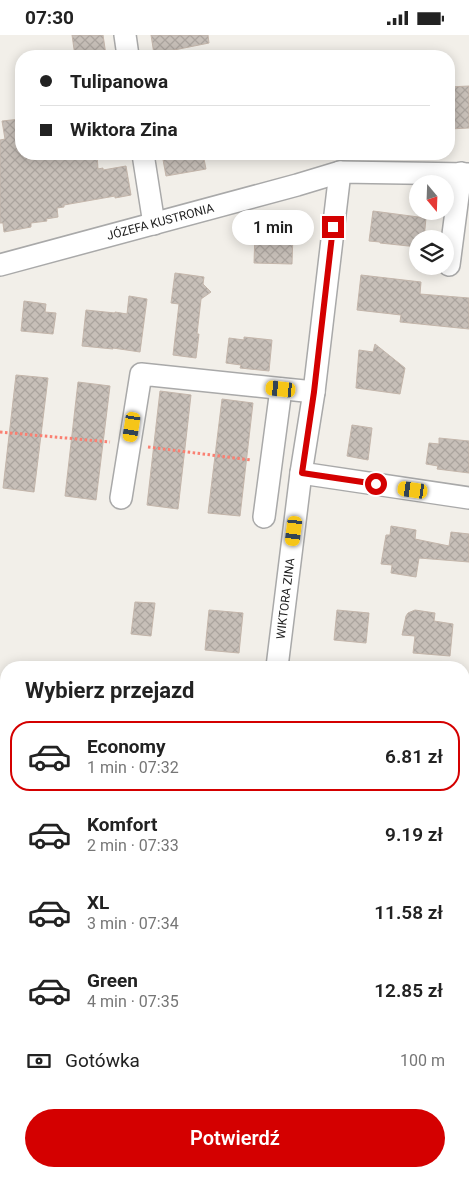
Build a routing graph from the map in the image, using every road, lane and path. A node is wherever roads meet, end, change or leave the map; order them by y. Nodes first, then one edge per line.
1 (125, 35) edge
2 (127, 50) edge
3 (144, 160) edge
4 (340, 172) junction
5 (465, 173) edge
6 (154, 224) junction
7 (454, 233) edge
8 (0, 265) edge
9 (281, 389) junction
10 (314, 392) junction
11 (302, 473) junction
12 (469, 498) edge
13 (121, 499) dead end
14 (264, 517) dead end
15 (278, 661) edge

1 - 2 street
3 - 6 street
4 - 5 street, JÓZEFA KUSTRONIA
4 - 6 street, JÓZEFA KUSTRONIA
4 - 10 street, WIKTORA ZINA
5 - 7 street
6 - 8 street, JÓZEFA KUSTRONIA
9 - 10 street
9 - 13 street
9 - 14 street
10 - 11 street, WIKTORA ZINA
11 - 12 street
11 - 15 street, WIKTORA ZINA

